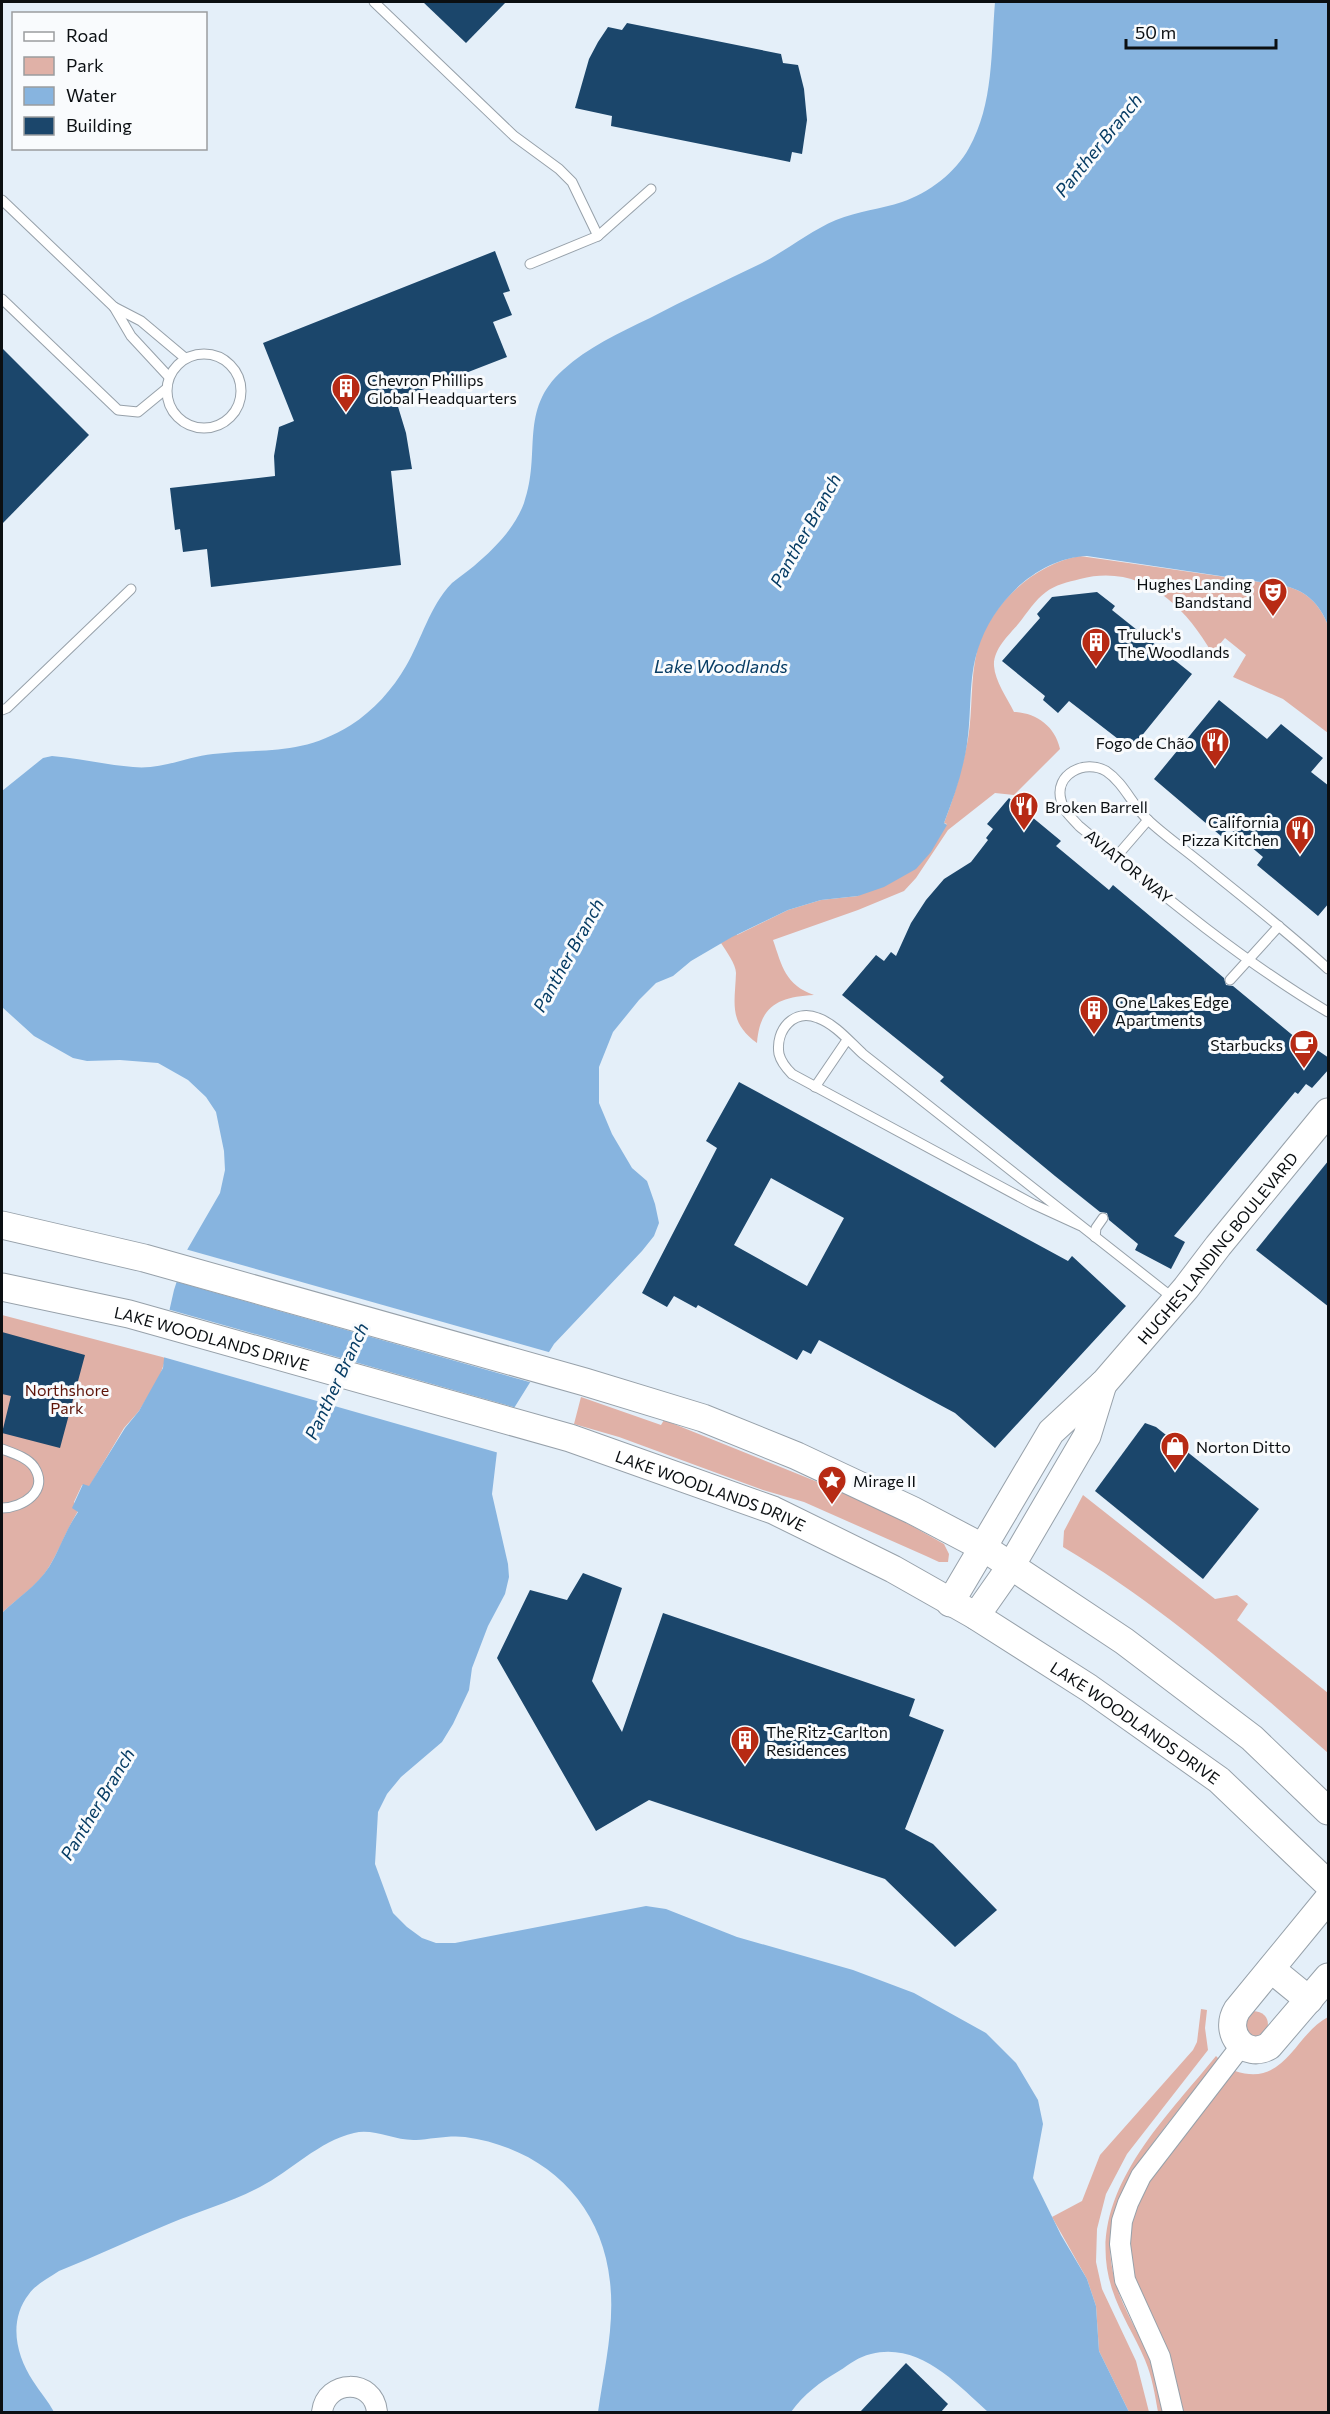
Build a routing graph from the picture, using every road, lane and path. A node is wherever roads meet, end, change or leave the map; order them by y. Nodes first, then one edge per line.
1 (374, 2) edge
2 (651, 189) dead end
3 (2, 200) edge
4 (598, 236) junction
5 (530, 264) dead end
6 (2, 299) edge
7 (114, 307) junction
8 (185, 358) junction
9 (169, 377) junction
10 (166, 389) junction
11 (131, 589) dead end
12 (2, 710) edge
13 (1148, 820) junction
14 (1116, 857) junction
15 (1279, 926) junction
16 (1249, 960) junction
17 (1329, 969) edge
18 (1230, 980) dead end
19 (1329, 1012) edge
20 (847, 1040) junction
21 (815, 1087) junction
22 (1329, 1112) edge
23 (1103, 1218) dead end
24 (2, 1225) edge
25 (1081, 1226) junction
26 (1095, 1236) junction
27 (2, 1287) edge
28 (1175, 1299) junction
29 (1104, 1383) junction
30 (2, 1449) edge
31 (2, 1508) edge
32 (984, 1548) junction
33 (1011, 1566) junction
34 (951, 1603) junction
35 (976, 1616) junction
36 (1329, 1811) edge
37 (1329, 1884) edge
38 (1329, 1899) edge
39 (1271, 1969) junction
40 (1329, 1977) edge
41 (1309, 2000) junction
42 (1241, 2046) junction
43 (322, 2412) edge
44 (377, 2412) edge
45 (1173, 2412) edge

1 - 4 lane
2 - 4 lane
3 - 7 lane
4 - 5 lane
6 - 10 lane
7 - 8 lane
7 - 9 lane
8 - 9 lane
8 - 10 lane
9 - 10 lane
11 - 12 lane
13 - 14 lane
13 - 14 lane, AVIATOR WAY
13 - 15 lane, AVIATOR WAY
14 - 16 lane, AVIATOR WAY
15 - 16 lane
15 - 17 lane, AVIATOR WAY
16 - 18 lane
16 - 19 lane, AVIATOR WAY
20 - 21 lane
20 - 21 lane
20 - 25 lane
21 - 25 lane
22 - 28 main road, HUGHES LANDING BOULEVARD
23 - 26 lane
24 - 32 main road
25 - 26 lane
26 - 28 lane
27 - 34 main road, LAKE WOODLANDS DRIVE
28 - 29 main road, HUGHES LANDING BOULEVARD
29 - 32 main road, HUGHES LANDING BOULEVARD
29 - 33 main road, HUGHES LANDING BOULEVARD
30 - 31 lane
32 - 33 main road
32 - 34 main road, HUGHES LANDING BOULEVARD
33 - 35 main road, HUGHES LANDING BOULEVARD
33 - 36 main road
34 - 35 main road, LAKE WOODLANDS DRIVE
35 - 37 main road, LAKE WOODLANDS DRIVE
38 - 39 main road
39 - 41 main road
39 - 42 main road
40 - 41 main road
41 - 42 main road
42 - 45 street
43 - 44 street

